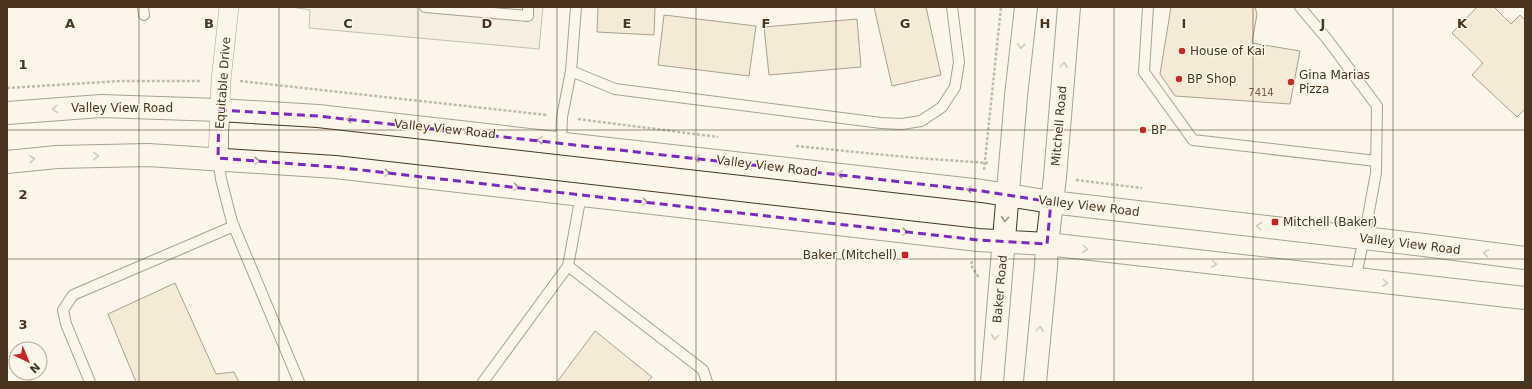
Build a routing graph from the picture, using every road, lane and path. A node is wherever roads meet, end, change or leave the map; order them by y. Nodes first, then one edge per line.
1 (229, 7) edge
2 (425, 7) edge
3 (528, 7) edge
4 (576, 7) edge
5 (952, 7) edge
6 (1001, 7) edge
7 (1026, 7) edge
8 (1069, 7) edge
9 (1148, 7) edge
10 (1300, 7) edge
11 (571, 72) junction
12 (220, 110) junction
13 (7, 113) edge
14 (561, 142) junction
15 (218, 158) junction
16 (1376, 161) junction
17 (7, 162) edge
18 (985, 162) dead end
19 (581, 195) junction
20 (1007, 196) junction
21 (1051, 202) junction
22 (234, 226) junction
23 (1364, 238) junction
24 (1004, 242) junction
25 (1046, 244) junction
26 (1525, 258) edge
27 (568, 266) junction
28 (1355, 280) junction
29 (1525, 298) edge
30 (90, 382) edge
31 (299, 382) edge
32 (483, 382) edge
33 (707, 382) edge
34 (992, 382) edge
35 (1036, 382) edge

1 - 12 street, Equitable Drive
2 - 3 lane
4 - 11 lane
5 - 11 lane
6 - 18 path
7 -> 20 main road
21 -> 8 main road, Mitchell Road
9 - 16 lane
10 - 16 lane
11 - 14 lane
12 -> 13 main road, Valley View Road
14 -> 12 main road, Valley View Road
12 - 15 street, Equitable Drive
20 -> 14 main road, Valley View Road
17 -> 15 main road
15 -> 19 main road
15 - 22 lane
16 - 23 lane
19 -> 24 main road
19 - 27 lane
20 - 21 main road, Valley View Road
20 -> 24 main road, Baker Road
23 -> 21 main road, Valley View Road
21 - 25 main road, Mitchell Road
22 - 30 lane
22 - 31 lane
26 -> 23 main road, Valley View Road
23 - 28 lane
24 - 25 main road
24 -> 34 main road, Baker Road
25 -> 28 main road
35 -> 25 main road
27 - 32 lane
27 - 33 lane
28 -> 29 main road

